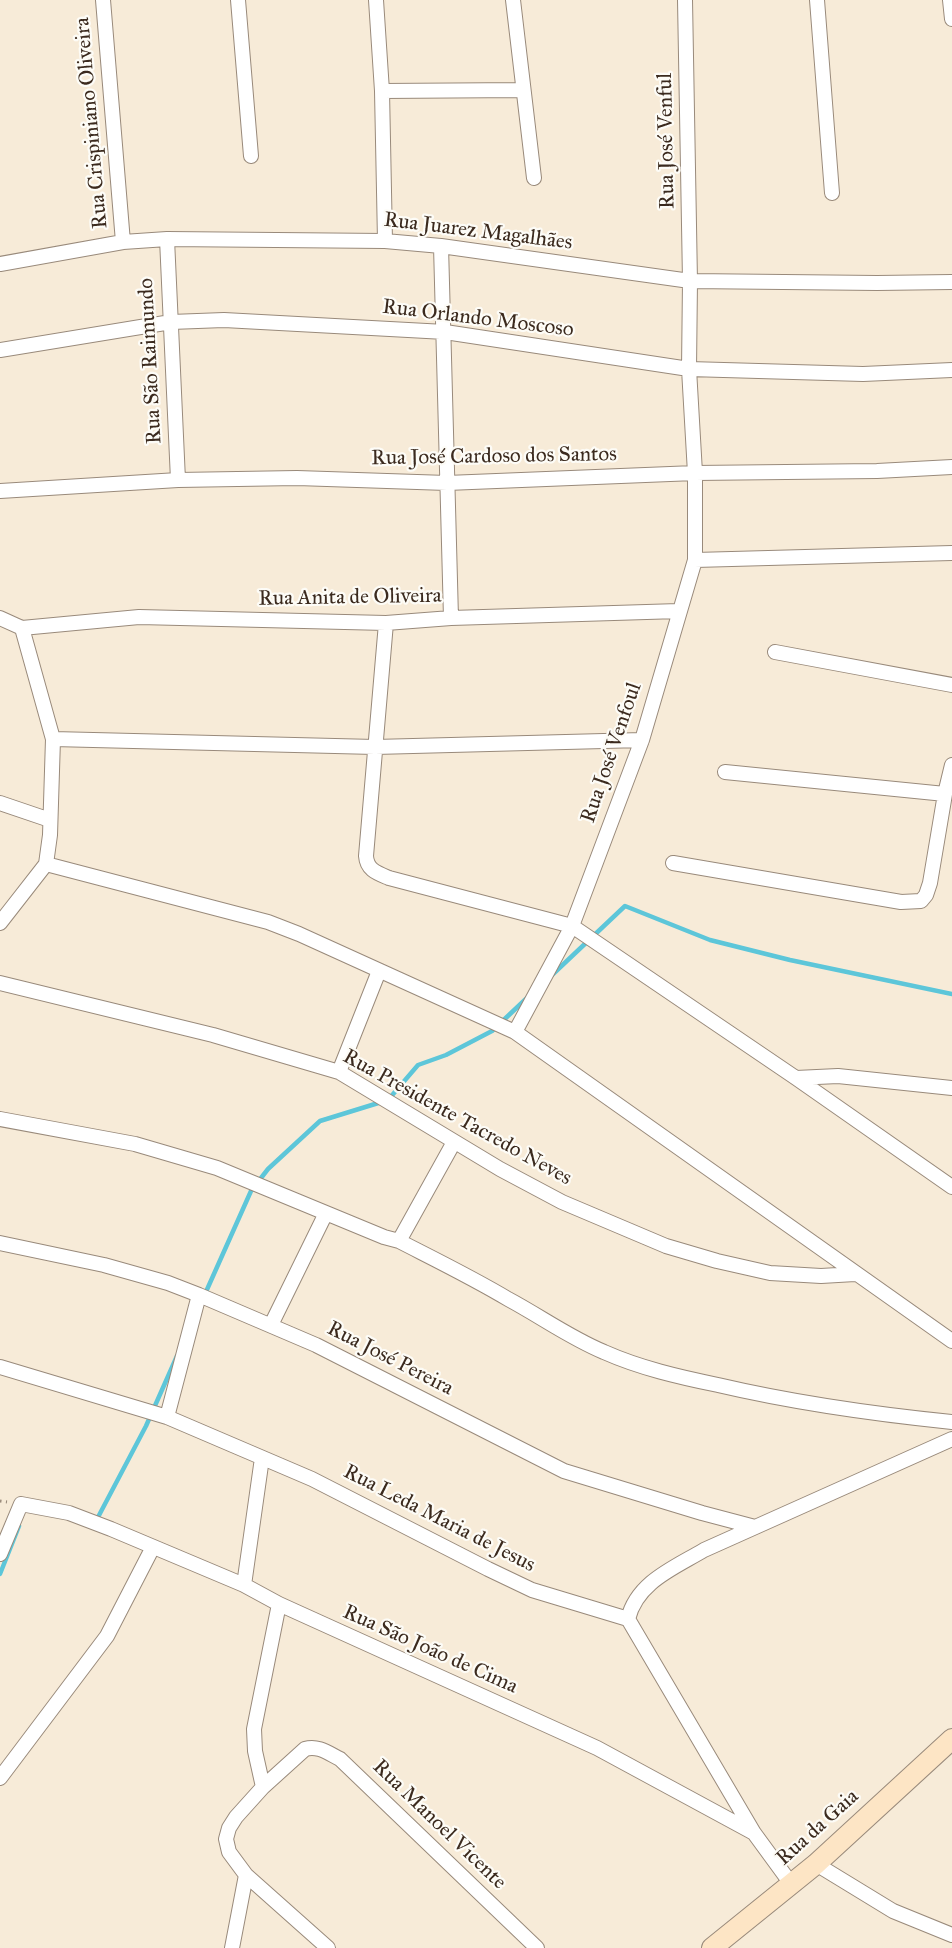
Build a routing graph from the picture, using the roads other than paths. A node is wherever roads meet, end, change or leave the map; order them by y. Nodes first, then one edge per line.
1 (103, 0) edge
2 (238, 0) edge
3 (376, 0) edge
4 (513, 0) edge
5 (685, 0) edge
6 (817, 0) edge
7 (950, 0) edge
8 (952, 19) edge
9 (523, 90) junction
10 (382, 91) junction
11 (251, 156) dead end
12 (534, 178) dead end
13 (832, 193) dead end
14 (167, 239) junction
15 (385, 241) junction
16 (123, 242) junction
17 (441, 246) junction
18 (0, 264) edge
19 (690, 281) junction
20 (952, 282) edge
21 (171, 322) junction
22 (445, 332) junction
23 (0, 350) edge
24 (689, 369) junction
25 (952, 370) edge
26 (952, 466) edge
27 (695, 473) junction
28 (178, 480) junction
29 (447, 483) junction
30 (0, 491) edge
31 (952, 553) edge
32 (694, 560) junction
33 (679, 611) junction
34 (0, 618) edge
35 (451, 618) junction
36 (386, 622) junction
37 (22, 628) junction
38 (775, 652) dead end
39 (952, 685) edge
40 (53, 739) junction
41 (642, 740) junction
42 (375, 747) junction
43 (952, 765) edge
44 (726, 772) dead end
45 (945, 794) junction
46 (0, 803) edge
47 (50, 820) junction
48 (672, 863) dead end
49 (46, 864) junction
50 (0, 922) edge
51 (572, 926) junction
52 (379, 971) junction
53 (0, 983) edge
54 (515, 1032) junction
55 (339, 1072) junction
56 (796, 1078) junction
57 (952, 1088) edge
58 (0, 1119) edge
59 (454, 1142) junction
60 (952, 1187) edge
61 (326, 1213) junction
62 (399, 1241) junction
63 (0, 1243) edge
64 (855, 1274) junction
65 (199, 1295) junction
66 (271, 1325) junction
67 (952, 1341) edge
68 (0, 1367) edge
69 (167, 1417) junction
70 (952, 1422) edge
71 (952, 1439) edge
72 (262, 1458) junction
73 (755, 1527) junction
74 (153, 1546) junction
75 (0, 1554) edge
76 (244, 1585) junction
77 (279, 1604) junction
78 (628, 1619) junction
79 (952, 1739) edge
80 (0, 1778) edge
81 (263, 1787) junction
82 (754, 1833) junction
83 (816, 1864) junction
84 (246, 1875) junction
85 (792, 1884) junction
86 (952, 1935) edge
87 (231, 1948) edge
88 (328, 1948) edge
89 (537, 1948) edge
90 (712, 1948) edge

1 - 16 street, Rua Crispiniano Oliveira
2 - 11 street
3 - 10 street
4 - 9 street
5 - 19 street, Rua José Venful
6 - 13 street
7 - 8 street
9 - 10 street
9 - 12 street
10 - 15 street
14 - 15 street, Rua Juarez Magalhães
14 - 16 street, Rua Juarez Magalhães
14 - 21 street, Rua São Raimundo
15 - 17 street, Rua Juarez Magalhães
16 - 18 street, Rua Juarez Magalhães
17 - 19 street, Rua Juarez Magalhães
17 - 22 street
19 - 20 street, Rua Juarez Magalhães
19 - 24 street, Rua José Venful
21 - 22 street, Rua Orlando Moscoso
21 - 23 street, Rua Orlando Moscoso
21 - 28 street, Rua São Raimundo
22 - 24 street, Rua Orlando Moscoso
22 - 29 street
24 - 25 street, Rua Orlando Moscoso
24 - 27 street, Rua José Venfoul
26 - 27 street, Rua José Cardoso dos Santos
27 - 29 street, Rua José Cardoso dos Santos
27 - 32 street, Rua José Venfoul
28 - 29 street, Rua José Cardoso dos Santos
28 - 30 street, Rua José Cardoso dos Santos
29 - 35 street
31 - 32 street
32 - 33 street, Rua José Venfoul
33 - 35 street, Rua Anita de Oliveira
33 - 41 street, Rua José Venfoul
34 - 37 street
35 - 36 street, Rua Anita de Oliveira
36 - 37 street, Rua Anita de Oliveira
36 - 42 street
37 - 40 street
38 - 39 street
40 - 42 street
40 - 47 street
41 - 42 street
41 - 51 street, Rua José Venfoul
42 - 51 street
43 - 45 street
44 - 45 street
45 - 48 street
46 - 47 street
47 - 49 street
49 - 50 street
49 - 52 street
51 - 54 street, Rua José Venfoul
51 - 56 street
52 - 54 street
52 - 55 street
53 - 55 street, Rua Presidente Tacredo Neves
54 - 64 street
55 - 59 street, Rua Presidente Tacredo Neves
56 - 57 street
56 - 60 street
58 - 61 street
59 - 62 street
59 - 64 street, Rua Presidente Tacredo Neves
61 - 62 street
61 - 66 street
62 - 70 street
63 - 65 street, Rua José Pereira
64 - 67 street
65 - 66 street, Rua José Pereira
65 - 69 street
66 - 73 street, Rua José Pereira
68 - 69 street, Rua Leda Maria de Jesus
69 - 72 street, Rua Leda Maria de Jesus
71 - 73 street
72 - 76 street
72 - 78 street, Rua Leda Maria de Jesus
73 - 78 street
74 - 75 street, Rua São João de Cima
74 - 76 street, Rua São João de Cima
74 - 80 street
76 - 77 street, Rua São João de Cima
77 - 81 street
77 - 82 street, Rua São João de Cima
78 - 82 street
79 - 83 main road, Rua da Gaia
81 - 84 street
81 - 89 street, Rua Manoel Vicente
82 - 85 street, Rua São João de Cima
83 - 85 main road, Rua da Gaia
83 - 86 street
84 - 87 street
84 - 88 street
85 - 90 main road, Rua da Gaia

